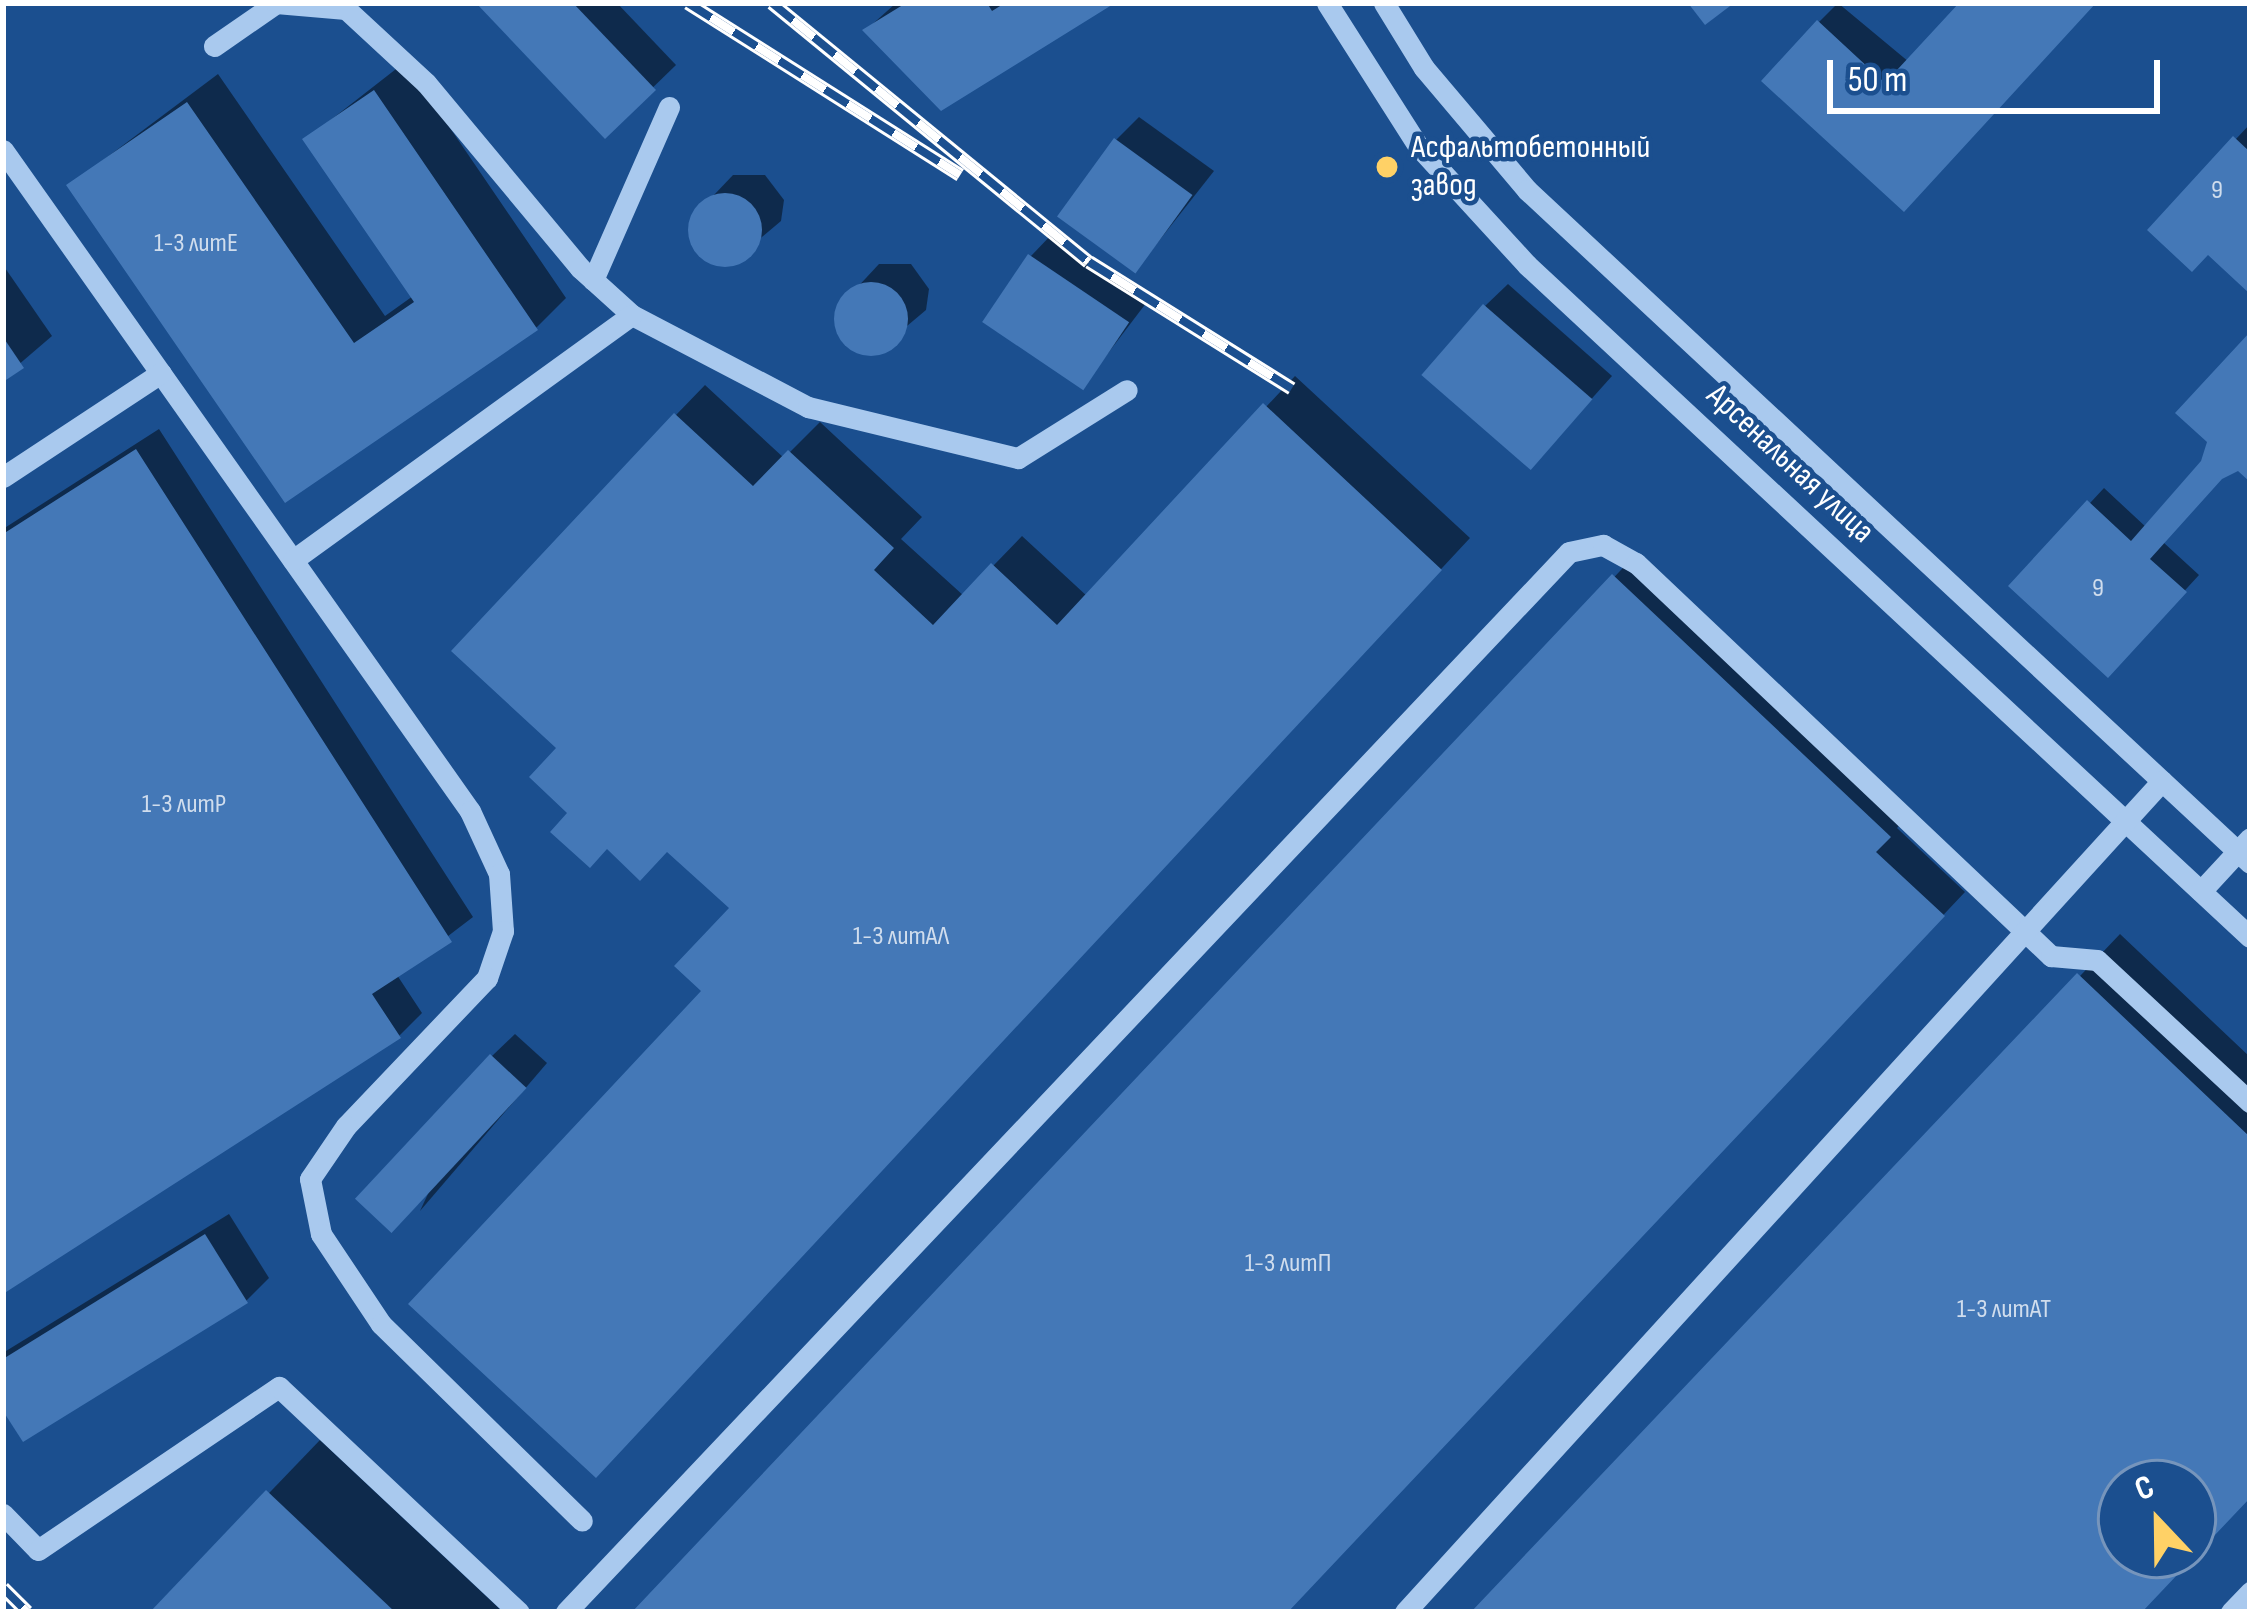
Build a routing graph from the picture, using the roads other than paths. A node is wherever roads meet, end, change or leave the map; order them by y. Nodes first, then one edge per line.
1 (1327, 3) edge
2 (1384, 3) edge
3 (214, 46) dead end
4 (669, 107) dead end
5 (3, 151) edge
6 (593, 280) junction
7 (632, 315) junction
8 (161, 373) junction
9 (1127, 390) dead end
10 (3, 477) edge
11 (293, 560) junction
12 (2162, 781) junction
13 (2126, 821) junction
14 (2246, 851) edge
15 (2201, 891) junction
16 (2025, 932) junction
17 (2250, 937) edge
18 (2250, 1102) edge
19 (3, 1514) edge
20 (583, 1521) dead end
21 (2250, 1592) edge
22 (519, 1612) edge
23 (566, 1612) edge
24 (1405, 1612) edge
25 (2231, 1612) edge

1 - 13 street, Арсенальная улица
2 - 12 street, Арсенальная улица
3 - 6 street
4 - 6 street
5 - 8 street
6 - 7 street
7 - 9 street
7 - 11 street
8 - 10 street
8 - 11 street
11 - 20 street
12 - 13 street
12 - 14 street, Арсенальная улица
13 - 15 street, Арсенальная улица
13 - 16 street
14 - 15 street
15 - 17 street, Арсенальная улица
16 - 18 street
16 - 23 street
16 - 24 street
19 - 22 street
21 - 25 street

